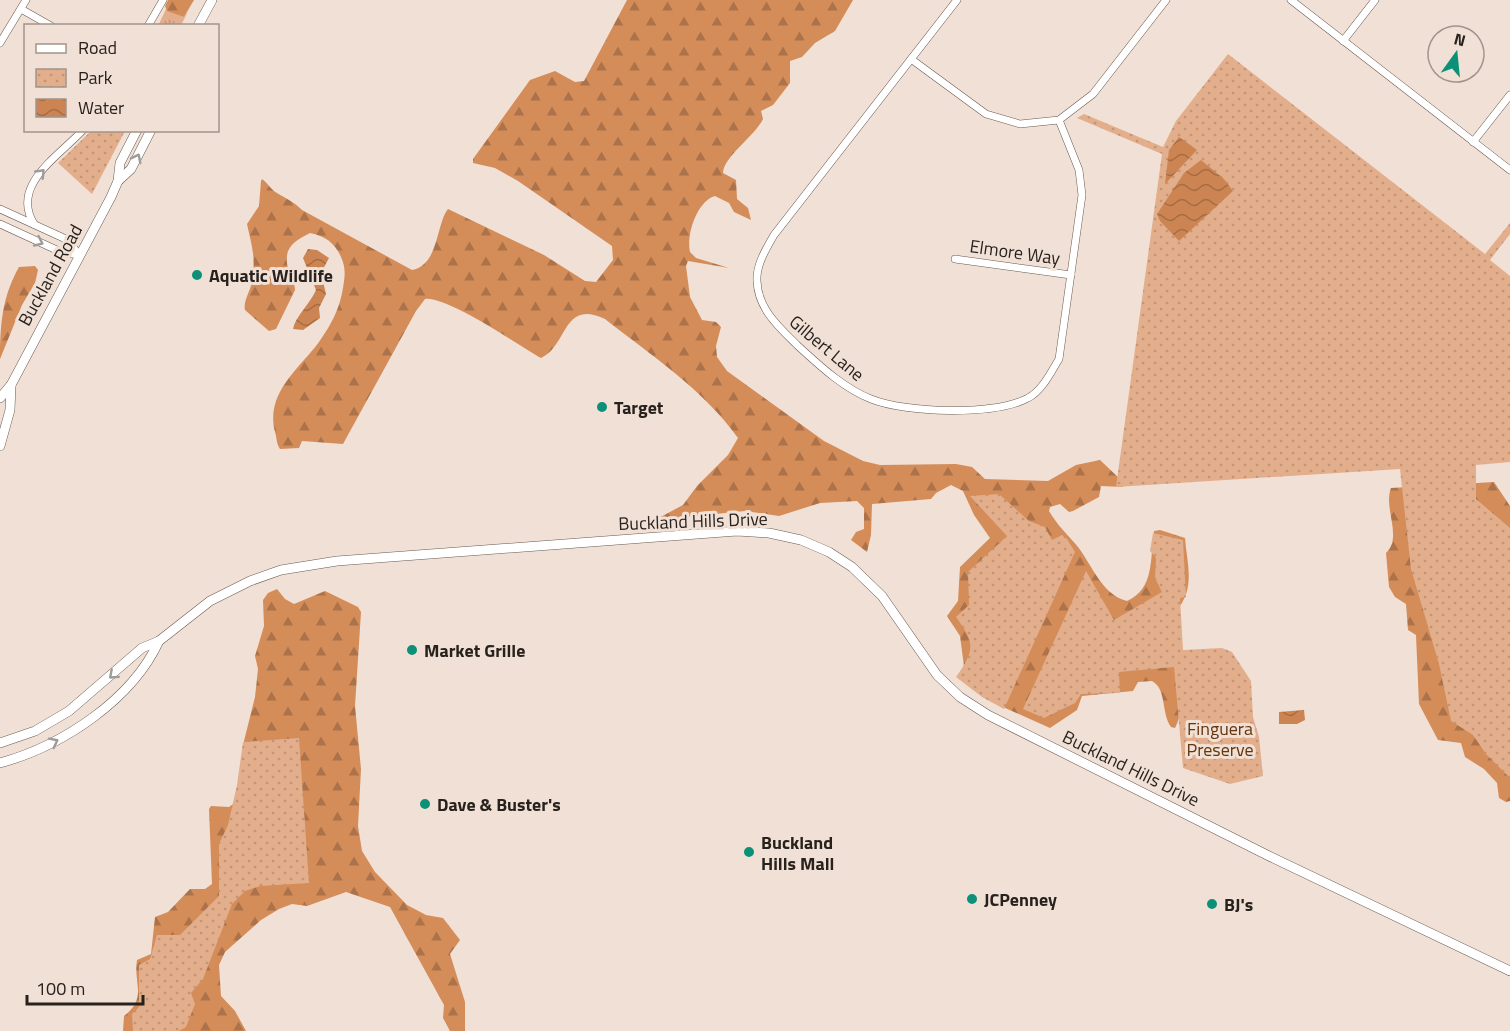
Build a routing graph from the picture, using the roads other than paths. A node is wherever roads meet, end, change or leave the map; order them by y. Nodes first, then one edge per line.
1 (26, 0) edge
2 (163, 0) edge
3 (212, 0) edge
4 (957, 0) edge
5 (1166, 0) edge
6 (1291, 0) edge
7 (1375, 0) edge
8 (21, 9) junction
9 (47, 24) edge
10 (149, 24) edge
11 (199, 24) edge
12 (1343, 41) junction
13 (0, 43) edge
14 (911, 59) junction
15 (1510, 94) edge
16 (1059, 120) junction
17 (82, 132) edge
18 (136, 132) edge
19 (150, 132) edge
20 (1473, 142) junction
21 (1510, 171) edge
22 (118, 181) junction
23 (0, 209) edge
24 (0, 224) edge
25 (34, 224) junction
26 (80, 255) junction
27 (955, 259) dead end
28 (1071, 275) junction
29 (11, 385) junction
30 (0, 398) edge
31 (0, 446) edge
32 (159, 641) junction
33 (0, 743) edge
34 (0, 763) edge
35 (1510, 971) edge

1 - 8 street
2 - 10 street
3 - 11 street
4 - 14 street, Gilbert Lane
5 - 16 street
6 - 12 street
7 - 12 street
8 - 9 street
8 - 13 street
12 - 20 street
14 - 16 street
14 - 28 street, Gilbert Lane
15 - 20 street
16 - 28 street, Gilbert Lane
25 -> 17 street
18 - 22 street, Buckland Road
22 -> 19 street, Buckland Road
20 - 21 street
22 - 26 street, Buckland Road
23 - 25 street
24 -> 26 street
25 - 26 street
26 - 29 street, Buckland Road
27 - 28 street, Elmore Way
29 - 30 street, Buckland Road
29 - 31 street, Buckland Road
32 -> 33 street, Buckland Hills Drive
34 -> 32 street, Buckland Hills Drive
32 - 35 street, Buckland Hills Drive

